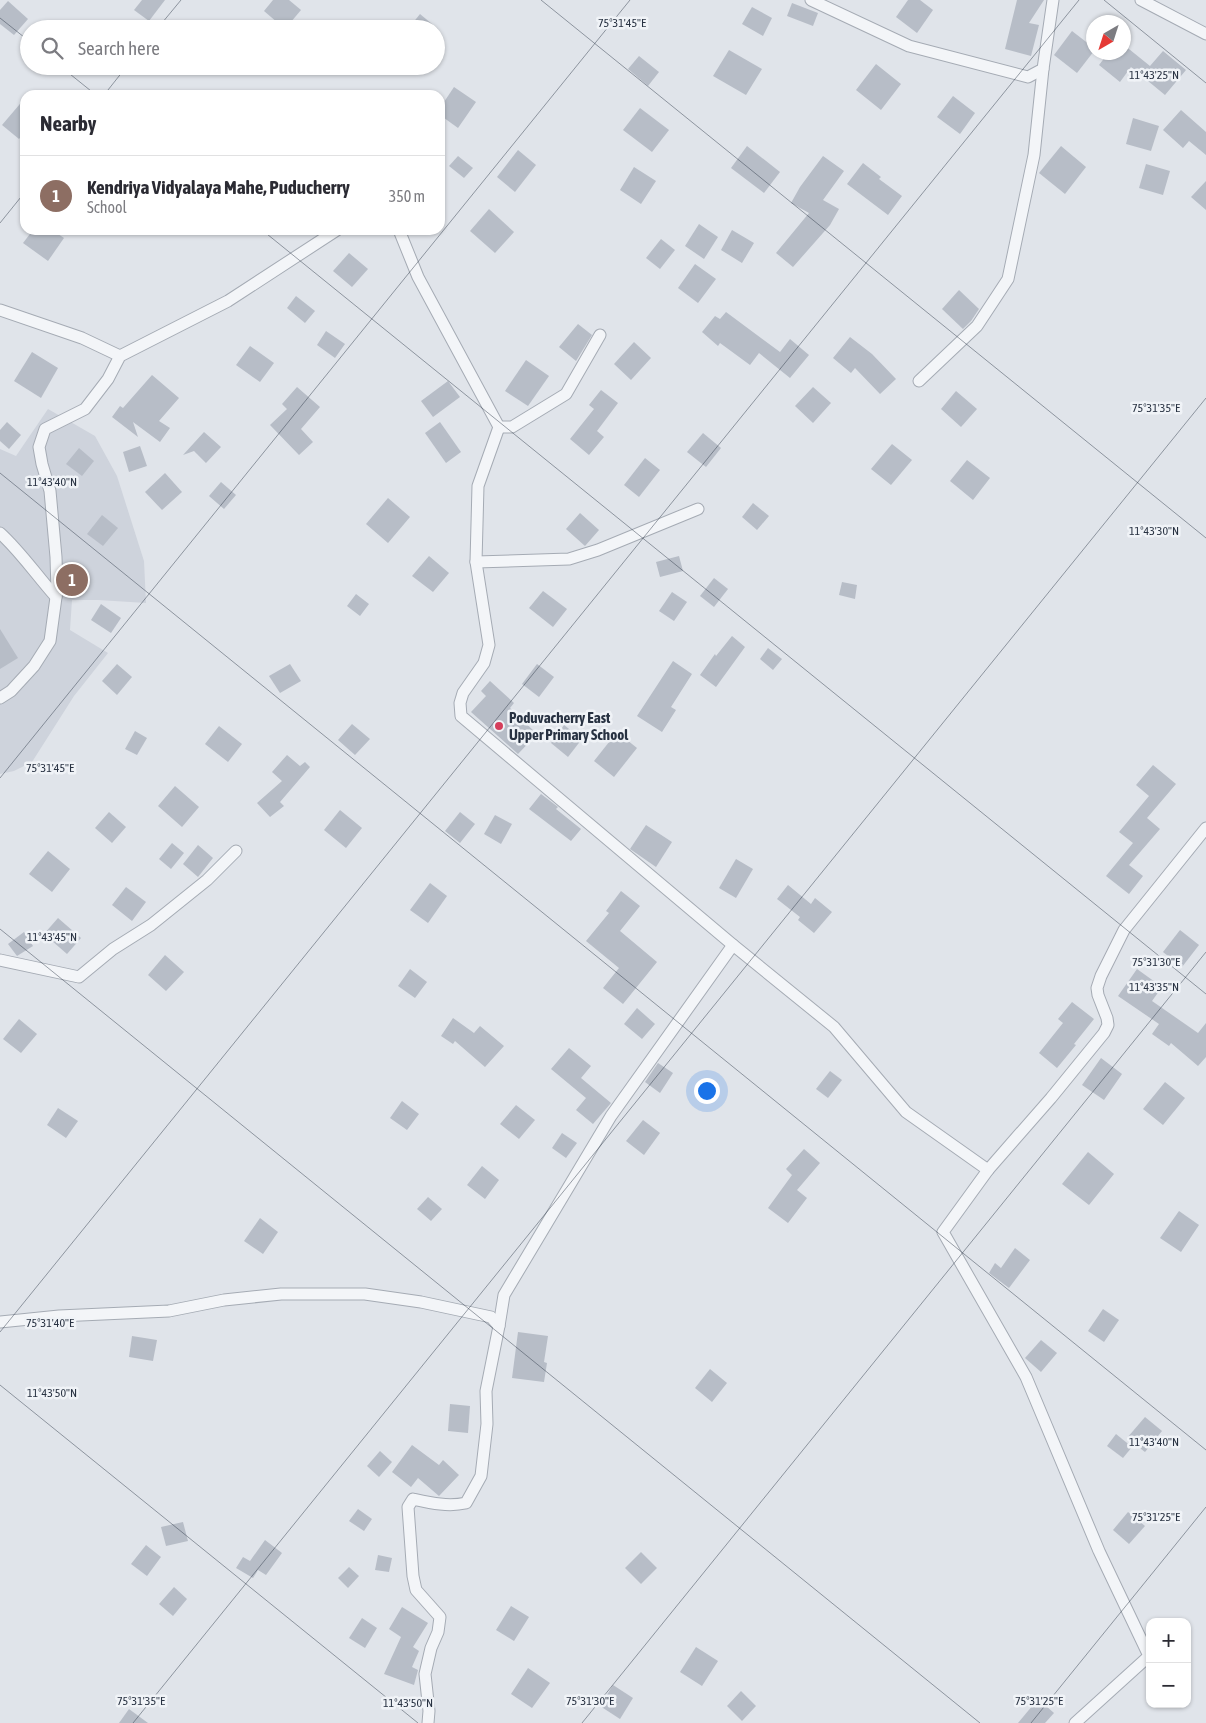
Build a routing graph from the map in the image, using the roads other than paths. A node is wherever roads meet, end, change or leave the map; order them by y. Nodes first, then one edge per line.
1 (811, 0) edge
2 (1053, 0) edge
3 (1141, 0) edge
4 (1206, 34) edge
5 (1043, 69) junction
6 (329, 235) edge
7 (401, 235) edge
8 (0, 310) edge
9 (600, 335) dead end
10 (120, 356) junction
11 (919, 380) dead end
12 (499, 427) junction
13 (698, 509) dead end
14 (0, 533) edge
15 (476, 562) junction
16 (56, 597) junction
17 (0, 698) edge
18 (1206, 828) edge
19 (236, 851) dead end
20 (733, 945) junction
21 (0, 960) edge
22 (988, 1170) junction
23 (0, 1322) edge
24 (499, 1326) junction
25 (428, 1723) edge
26 (1075, 1723) edge

1 - 5 street
2 - 5 street
3 - 4 street
5 - 11 street
6 - 10 street
7 - 12 street
8 - 10 street
9 - 12 street
10 - 16 street
12 - 15 street
13 - 15 street
14 - 16 street
15 - 20 street
16 - 17 street
18 - 22 street
19 - 21 street
20 - 22 street
20 - 24 street
22 - 26 street
23 - 24 street
24 - 25 street

